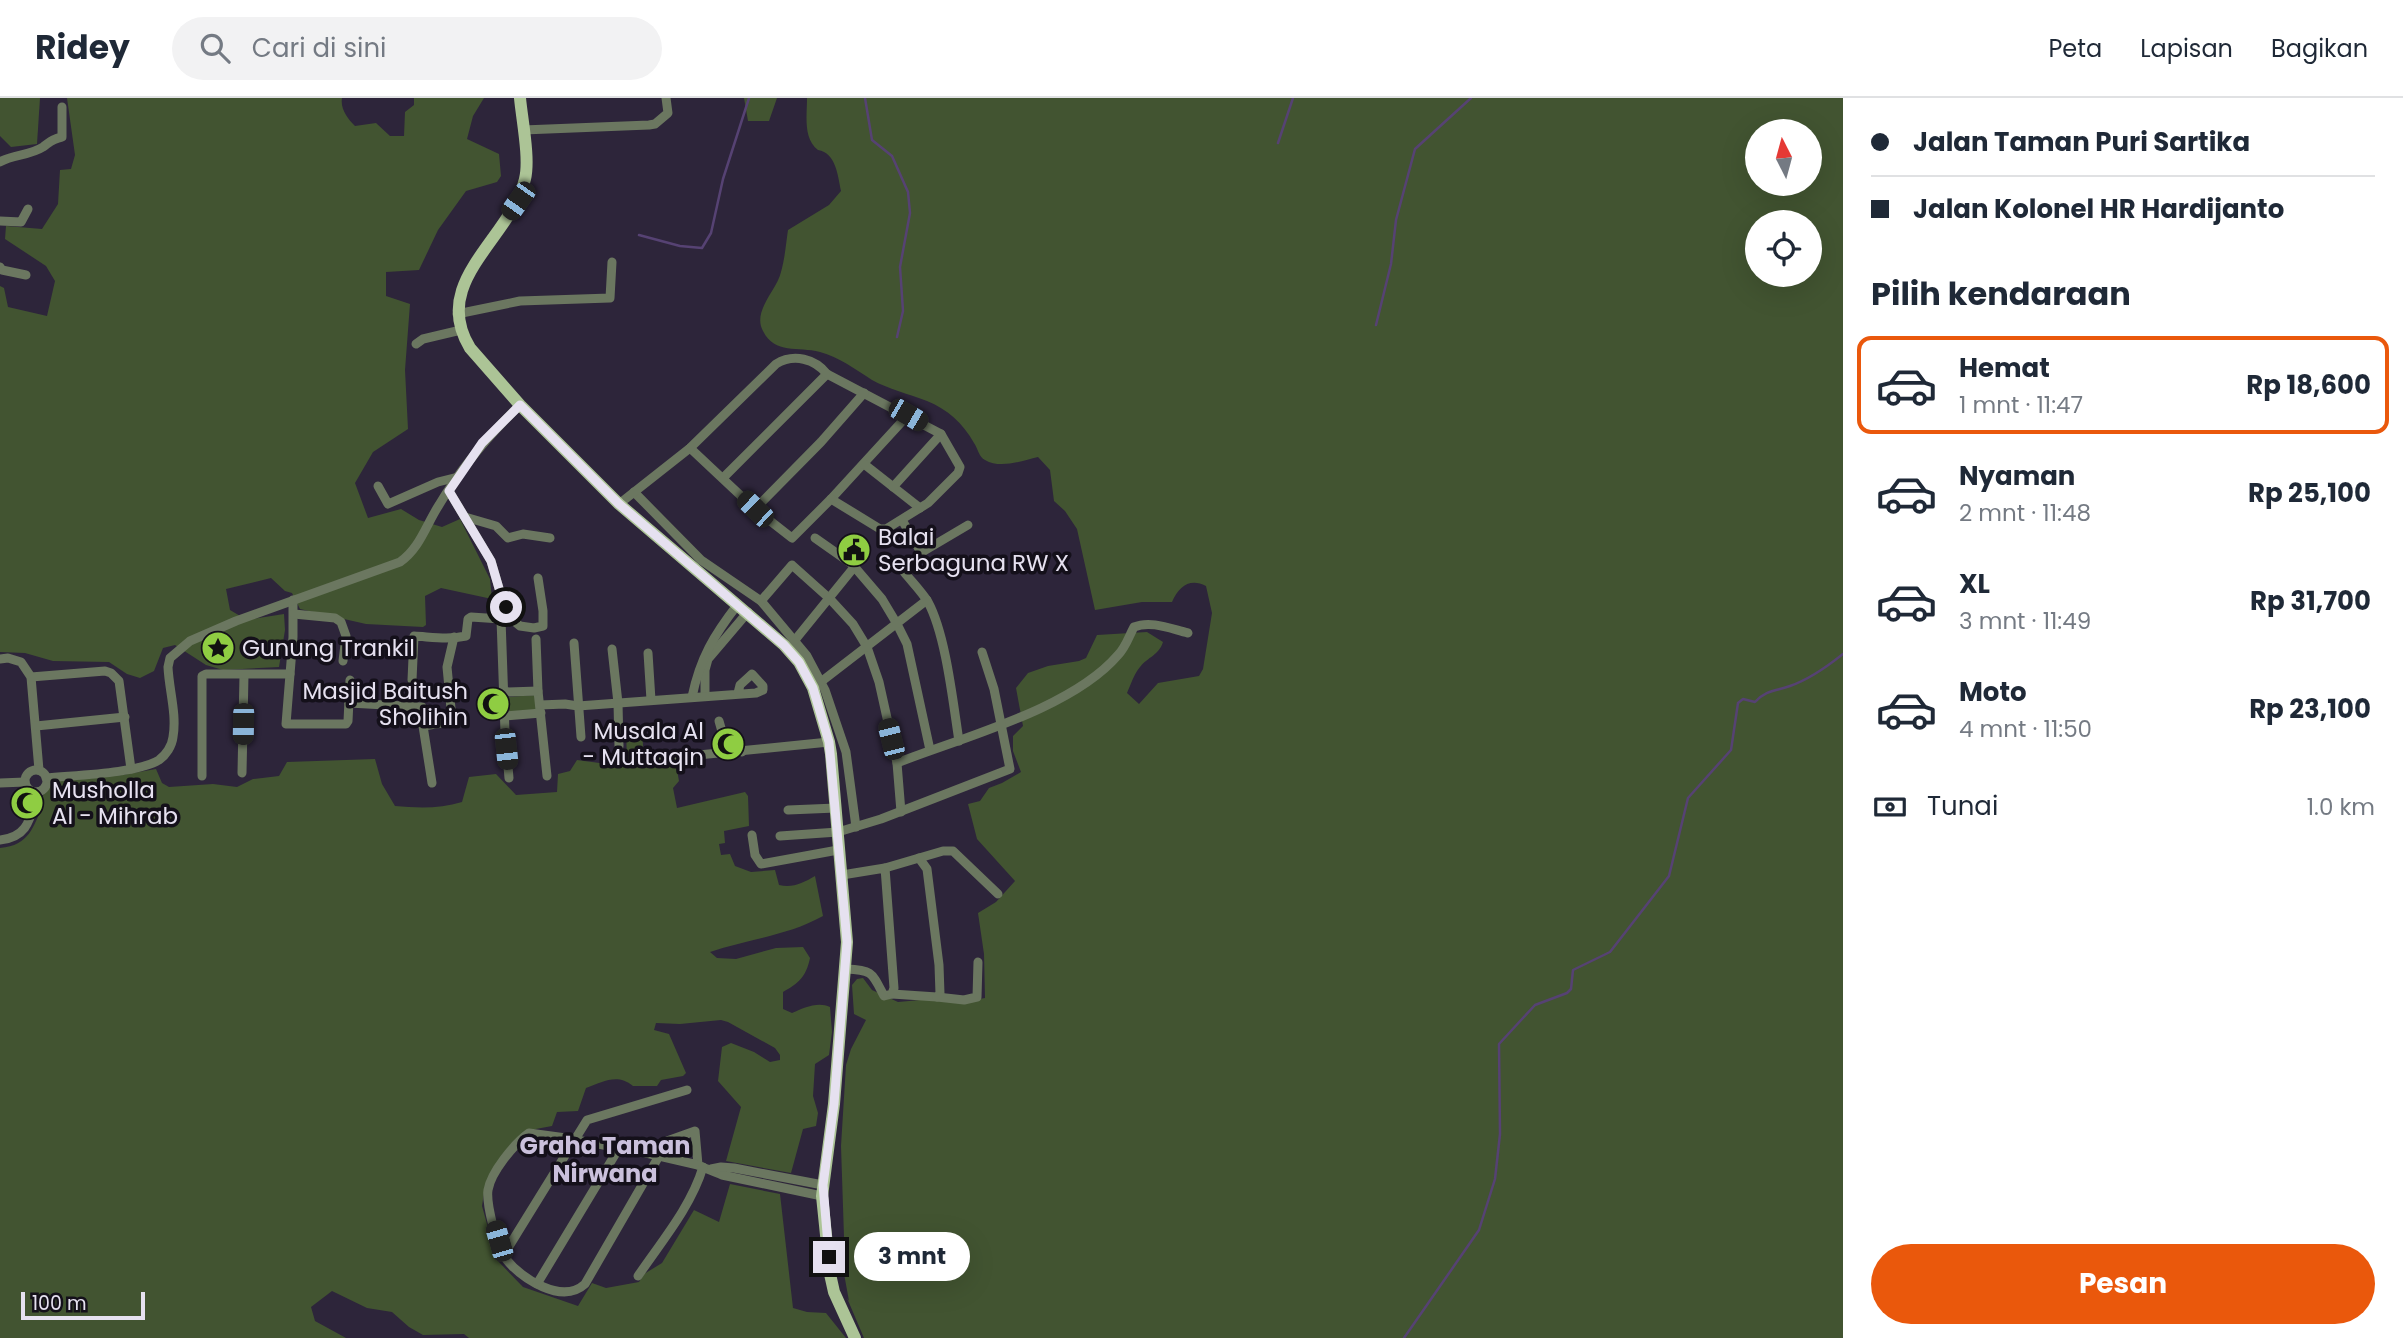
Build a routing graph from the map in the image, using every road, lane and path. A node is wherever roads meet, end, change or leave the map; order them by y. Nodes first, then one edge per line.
1 (520, 98) edge
2 (666, 98) edge
3 (62, 107) dead end
4 (523, 130) junction
5 (0, 162) edge
6 (28, 209) dead end
7 (0, 221) edge
8 (612, 262) dead end
9 (0, 267) edge
10 (26, 275) dead end
11 (457, 314) junction
12 (461, 330) junction
13 (416, 344) dead end
14 (827, 374) junction
15 (864, 393) junction
16 (520, 405) junction
17 (908, 415) junction
18 (941, 434) junction
19 (690, 448) junction
20 (864, 464) junction
21 (458, 477) junction
22 (723, 478) junction
23 (378, 486) dead end
24 (893, 487) junction
25 (449, 491) junction
26 (634, 492) junction
27 (831, 499) junction
28 (619, 504) junction
29 (755, 509) junction
30 (920, 509) junction
31 (465, 517) junction
32 (902, 520) junction
33 (968, 525) dead end
34 (550, 538) dead end
35 (815, 538) dead end
36 (855, 566) junction
37 (904, 572) dead end
38 (538, 578) dead end
39 (830, 599) junction
40 (293, 600) junction
41 (927, 600) junction
42 (761, 601) junction
43 (743, 608) junction
44 (294, 614) junction
45 (897, 624) junction
46 (1188, 633) dead end
47 (454, 637) junction
48 (536, 639) dead end
49 (795, 640) junction
50 (574, 643) dead end
51 (867, 647) junction
52 (612, 649) dead end
53 (982, 652) dead end
54 (648, 653) dead end
55 (0, 659) edge
56 (803, 659) junction
57 (343, 661) dead end
58 (701, 672) junction
59 (290, 674) junction
60 (244, 676) junction
61 (31, 677) junction
62 (350, 680) dead end
63 (412, 680) dead end
64 (822, 681) junction
65 (538, 691) junction
66 (504, 692) junction
67 (738, 693) dead end
68 (705, 696) junction
69 (692, 697) junction
70 (651, 700) junction
71 (349, 703) junction
72 (618, 703) junction
73 (578, 706) junction
74 (540, 709) junction
75 (505, 716) junction
76 (125, 717) junction
77 (719, 721) dead end
78 (1000, 724) junction
79 (36, 726) junction
80 (423, 726) junction
81 (581, 737) dead end
82 (959, 741) junction
83 (619, 746) dead end
84 (830, 748) junction
85 (930, 750) junction
86 (846, 751) junction
87 (742, 752) junction
88 (648, 760) dead end
89 (897, 763) junction
90 (131, 769) junction
91 (242, 773) dead end
92 (43, 774) junction
93 (202, 776) dead end
94 (547, 776) dead end
95 (509, 778) dead end
96 (25, 782) junction
97 (0, 783) edge
98 (432, 783) dead end
99 (37, 792) junction
100 (836, 808) junction
101 (788, 810) dead end
102 (901, 812) junction
103 (856, 827) junction
104 (838, 832) junction
105 (752, 835) dead end
106 (780, 836) dead end
107 (0, 840) edge
108 (838, 850) junction
109 (919, 858) junction
110 (886, 868) junction
111 (842, 876) junction
112 (998, 894) dead end
113 (978, 962) dead end
114 (846, 969) junction
115 (892, 994) junction
116 (937, 998) junction
117 (687, 1090) dead end
118 (576, 1139) junction
119 (619, 1148) junction
120 (646, 1153) junction
121 (659, 1156) junction
122 (704, 1167) junction
123 (822, 1190) junction
124 (503, 1256) junction
125 (638, 1276) dead end
126 (537, 1284) junction
127 (855, 1338) edge

1 - 4 main road
2 - 4 street
3 - 5 street
4 - 11 main road
6 - 7 street
8 - 11 street
9 - 10 street
11 - 12 main road
12 - 13 street
12 - 16 main road
14 - 15 street
14 - 19 street
14 - 22 street
15 - 17 street
15 - 29 street
16 - 21 street
16 - 28 main road
17 - 18 street
17 - 20 street
18 - 24 street
18 - 30 street
19 - 22 street
19 - 26 street
20 - 24 street
20 - 27 street
21 - 23 street
21 - 25 street
22 - 29 street
24 - 30 street
25 - 31 street
25 - 40 street
26 - 28 street
26 - 42 street
27 - 29 street
27 - 32 street
28 - 43 main road
30 - 32 street
31 - 34 street
31 - 38 street
32 - 33 street
35 - 36 street
36 - 39 street
36 - 45 street
37 - 41 street
39 - 42 street
39 - 49 street
39 - 51 street
40 - 44 street
40 - 90 street
41 - 45 street
41 - 82 street
42 - 49 street
43 - 56 main road
43 - 58 street
44 - 57 street
44 - 59 street
45 - 51 street
45 - 85 street
46 - 78 street
47 - 63 street
47 - 66 street
47 - 80 street
48 - 65 street
49 - 56 street
50 - 73 street
51 - 64 street
51 - 89 street
52 - 72 street
53 - 78 street
54 - 70 street
55 - 61 street
56 - 64 street
56 - 84 main road
58 - 68 street
58 - 69 street
59 - 60 street
59 - 71 street
60 - 91 street
60 - 93 street
61 - 76 street
61 - 79 street
62 - 71 street
64 - 86 street
65 - 66 street
65 - 74 street
66 - 75 street
67 - 68 street
68 - 69 street
69 - 70 street
70 - 72 street
71 - 80 street
72 - 73 street
72 - 83 street
73 - 74 street
73 - 81 street
74 - 75 street
74 - 94 street
75 - 95 street
76 - 79 street
76 - 90 street
77 - 87 street
78 - 82 street
78 - 102 street
79 - 92 street
80 - 98 street
82 - 85 street
84 - 86 street
84 - 87 street
84 - 100 main road
85 - 89 street
86 - 103 street
87 - 88 street
89 - 102 street
90 - 92 street
92 - 96 street
92 - 99 street
96 - 97 street
96 - 99 street
99 - 107 street
100 - 101 street
100 - 104 main road
102 - 103 street
103 - 104 street
104 - 106 street
104 - 108 main road
105 - 108 street
108 - 111 main road
109 - 110 street
109 - 112 street
109 - 116 street
110 - 111 street
110 - 115 street
111 - 114 main road
113 - 116 street
114 - 115 street
114 - 123 main road
115 - 116 street
117 - 118 street
118 - 119 street
118 - 124 street
118 - 124 street
119 - 120 street
119 - 126 street
120 - 121 street
120 - 122 street
121 - 122 street
121 - 126 street
122 - 123 street
122 - 125 street
123 - 127 main road
124 - 126 street

